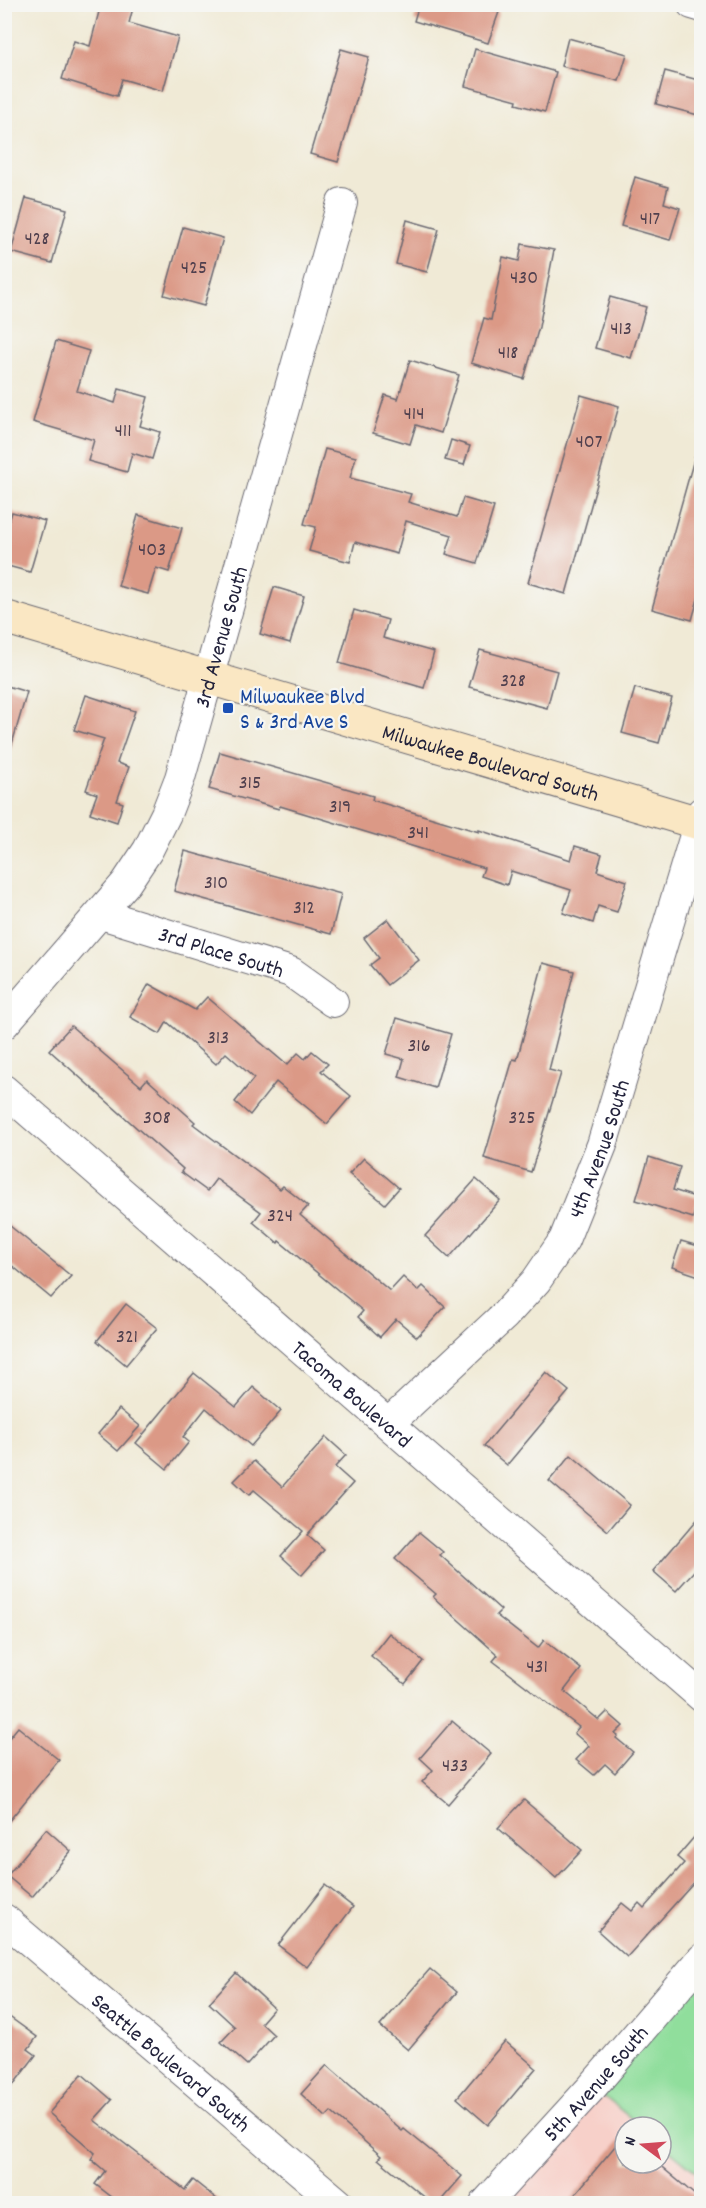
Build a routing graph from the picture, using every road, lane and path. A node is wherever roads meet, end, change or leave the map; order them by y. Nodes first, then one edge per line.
1 (692, 4) edge
2 (702, 7) edge
3 (342, 203) dead end
4 (4, 616) edge
5 (208, 677) junction
6 (701, 819) edge
7 (101, 914) junction
8 (333, 1002) dead end
9 (4, 1024) edge
10 (4, 1090) edge
11 (389, 1423) junction
12 (702, 1697) edge
13 (4, 1919) edge
14 (702, 1959) edge
15 (339, 2204) edge
16 (485, 2204) edge

1 - 2 street
3 - 5 street, 3rd Avenue South
4 - 5 street, Milwaukee Boulevard South
5 - 6 street, Milwaukee Boulevard South
5 - 7 street, 3rd Avenue South
6 - 11 street, 4th Avenue South
7 - 8 street, 3rd Place South
7 - 9 street, 3rd Avenue South
10 - 11 street, Tacoma Boulevard
11 - 12 street, Tacoma Boulevard
13 - 15 street, Seattle Boulevard South
14 - 16 street, 5th Avenue South

